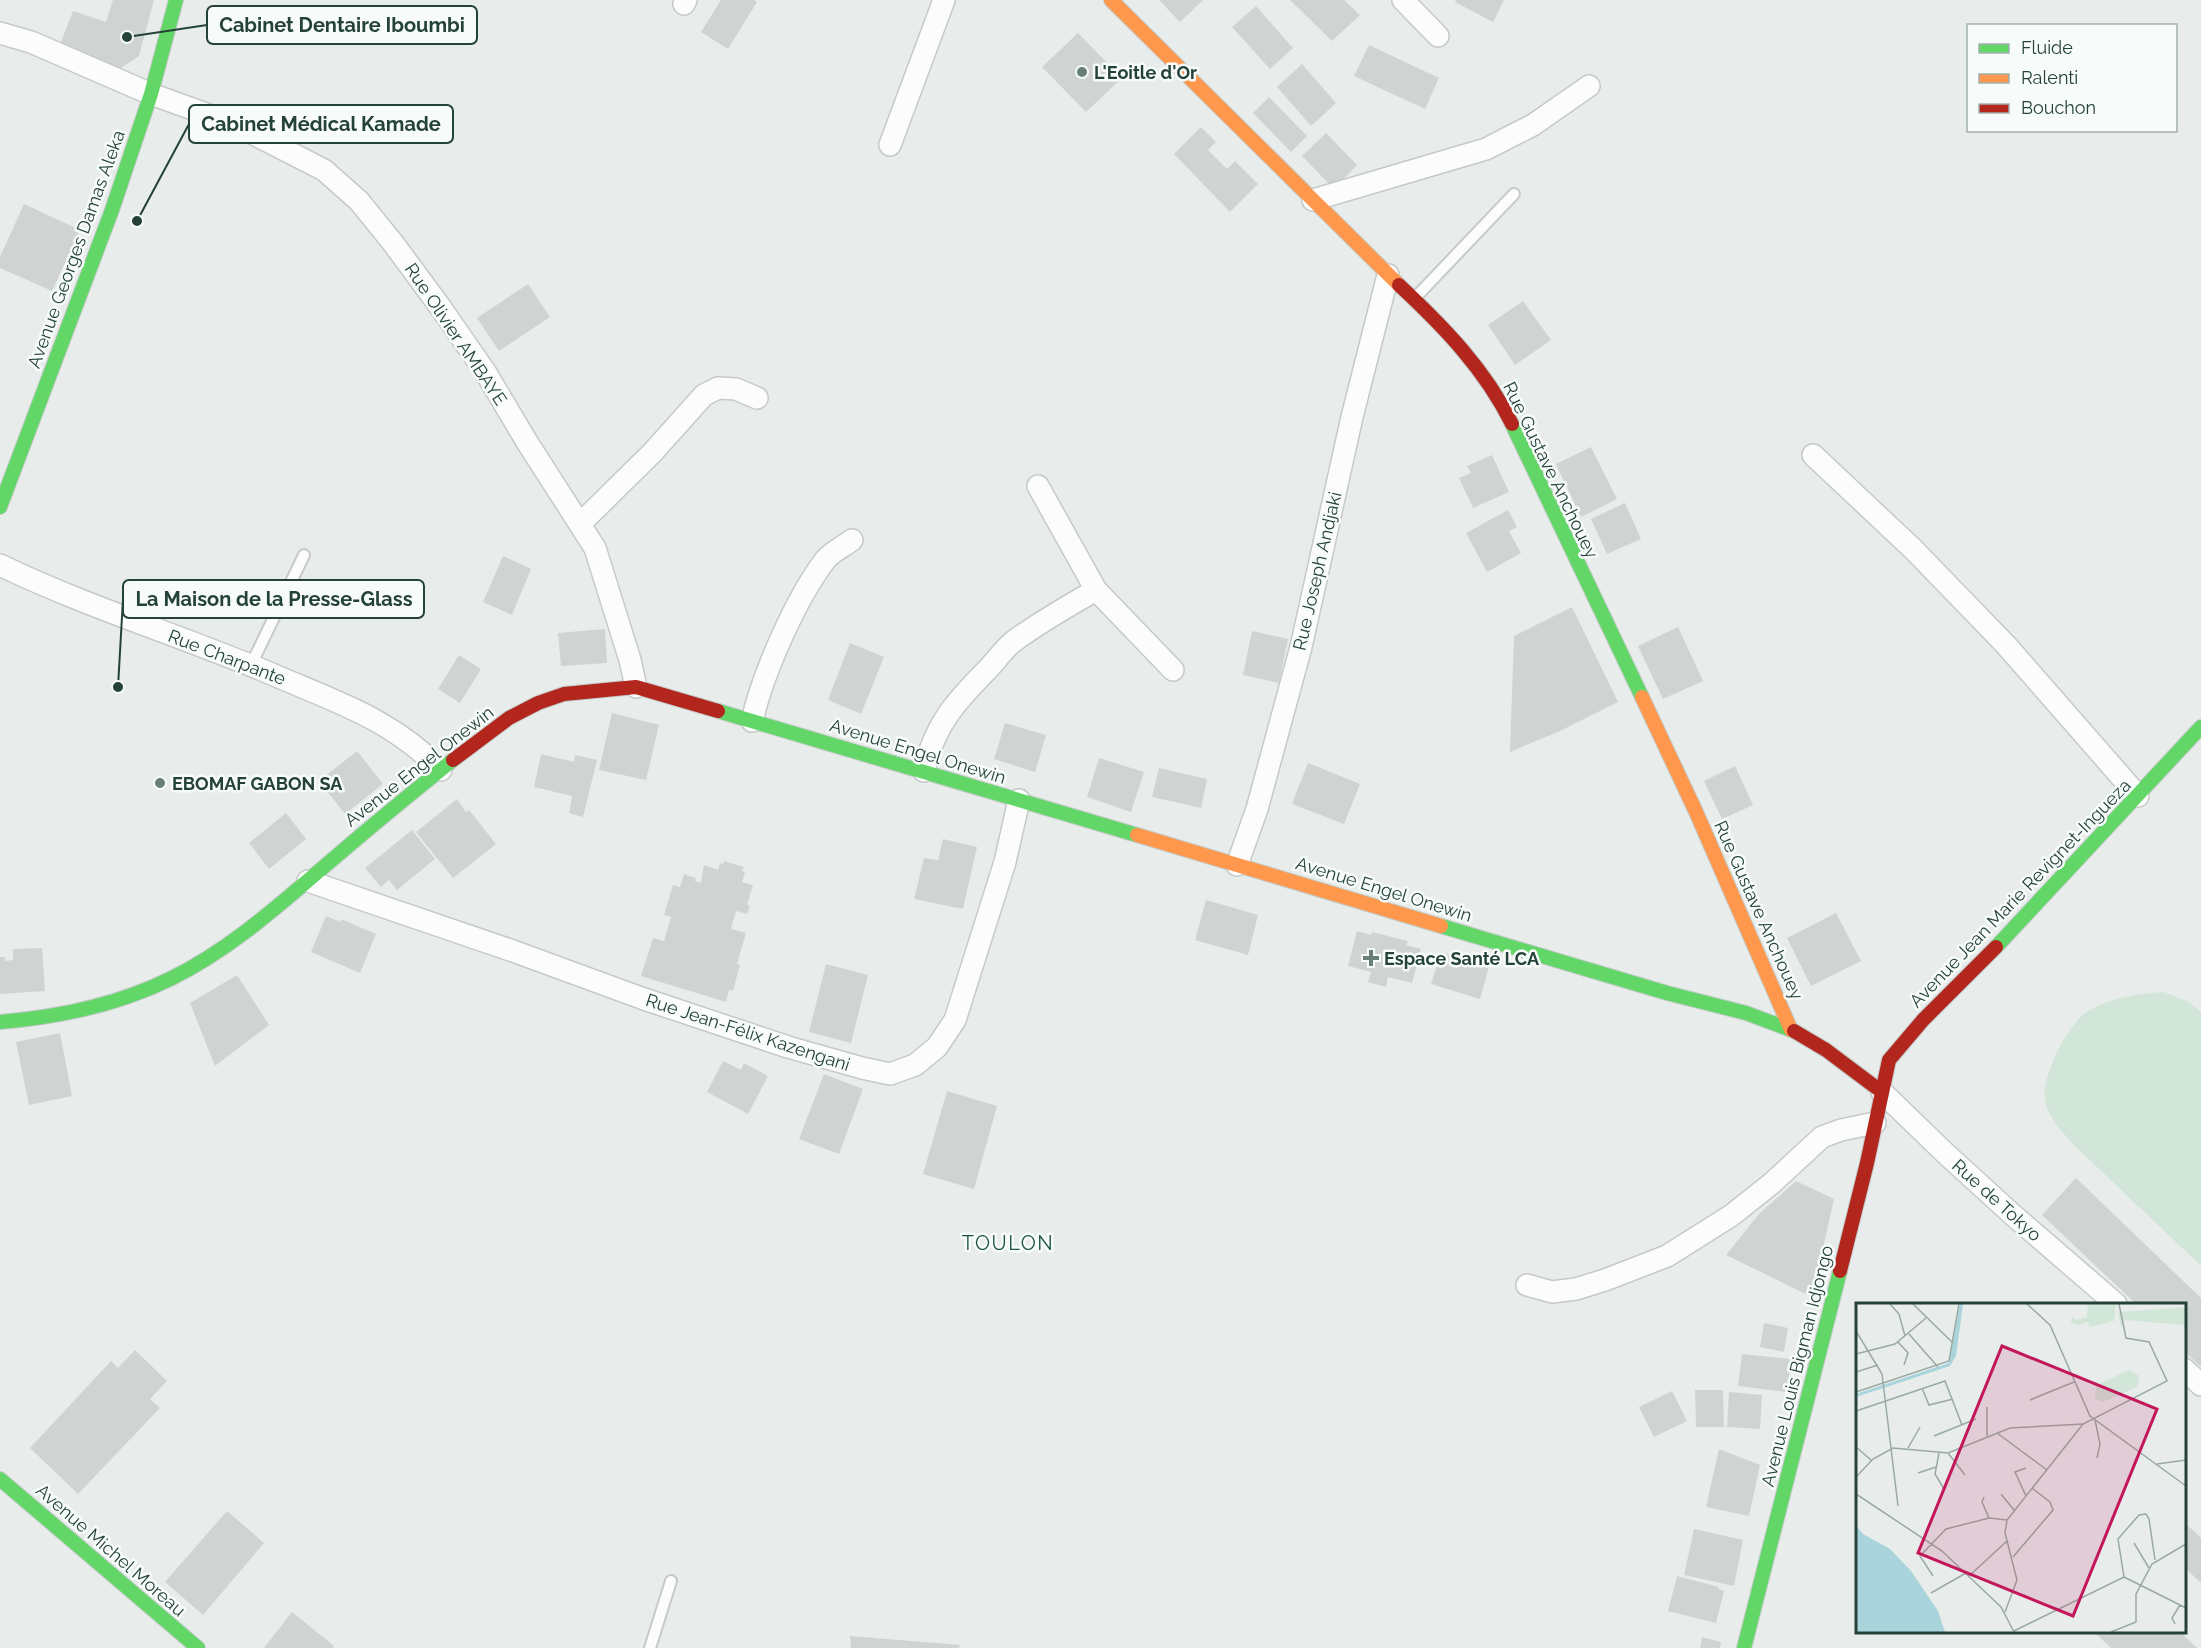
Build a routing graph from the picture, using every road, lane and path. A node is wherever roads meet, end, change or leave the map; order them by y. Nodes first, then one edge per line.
1 (176, 0) edge
2 (944, 0) edge
3 (1111, 0) edge
4 (1403, 0) edge
5 (0, 33) edge
6 (1438, 36) dead end
7 (1589, 86) dead end
8 (151, 94) junction
9 (890, 145) dead end
10 (1514, 194) dead end
11 (1313, 200) junction
12 (1388, 275) junction
13 (1413, 299) junction
14 (757, 398) dead end
15 (1813, 455) dead end
16 (1038, 486) dead end
17 (0, 507) edge
18 (581, 523) junction
19 (852, 540) dead end
20 (304, 555) dead end
21 (0, 565) edge
22 (1096, 590) junction
23 (251, 665) junction
24 (1173, 670) dead end
25 (636, 687) junction
26 (752, 721) junction
27 (2201, 728) edge
28 (441, 770) junction
29 (924, 771) junction
30 (2138, 796) junction
31 (1019, 800) junction
32 (1237, 865) junction
33 (308, 881) junction
34 (0, 1022) edge
35 (1791, 1030) junction
36 (1882, 1092) junction
37 (1875, 1123) junction
38 (1527, 1285) dead end
39 (2114, 1303) edge
40 (2186, 1371) edge
41 (2201, 1385) edge
42 (0, 1479) edge
43 (671, 1581) dead end
44 (198, 1648) edge
45 (650, 1648) edge
46 (1744, 1648) edge

1 - 8 street, Avenue Georges Damas Aleka
2 - 9 street
3 - 11 street, Rue Gustave Anchouey
4 - 6 street
5 - 8 street, Rue Olivier AMBAYE
7 - 11 street
8 - 17 street, Avenue Georges Damas Aleka
8 - 18 street, Rue Olivier AMBAYE
10 - 13 lane
11 - 12 street, Rue Gustave Anchouey
12 - 13 street, Rue Gustave Anchouey
12 - 32 street, Rue Joseph Andjaki
13 - 35 street, Rue Gustave Anchouey
14 - 18 street
15 - 30 street
16 - 22 street
18 - 25 street, Rue Olivier AMBAYE
19 - 26 street
20 - 23 lane
21 - 23 street, Rue Charpante
22 - 24 street
22 - 29 street
23 - 28 street, Rue Charpante
25 - 26 street, Avenue Engel Onewin
25 - 28 street, Avenue Engel Onewin
26 - 29 street, Avenue Engel Onewin
27 - 30 street, Avenue Jean Marie Revignet-Ingueza
28 - 33 street, Avenue Engel Onewin
29 - 31 street, Avenue Engel Onewin
30 - 36 street, Avenue Jean Marie Revignet-Ingueza
31 - 32 street, Avenue Engel Onewin
31 - 33 street, Rue Jean-Félix Kazengani
32 - 35 street, Avenue Engel Onewin
33 - 34 street, Avenue Engel Onewin
35 - 36 street, Avenue Engel Onewin
36 - 37 street, Avenue Louis Bigman Idjongo
36 - 39 street, Rue de Tokyo
37 - 38 street
37 - 46 street, Avenue Louis Bigman Idjongo
40 - 41 street
42 - 44 street, Avenue Michel Moreau
43 - 45 lane

